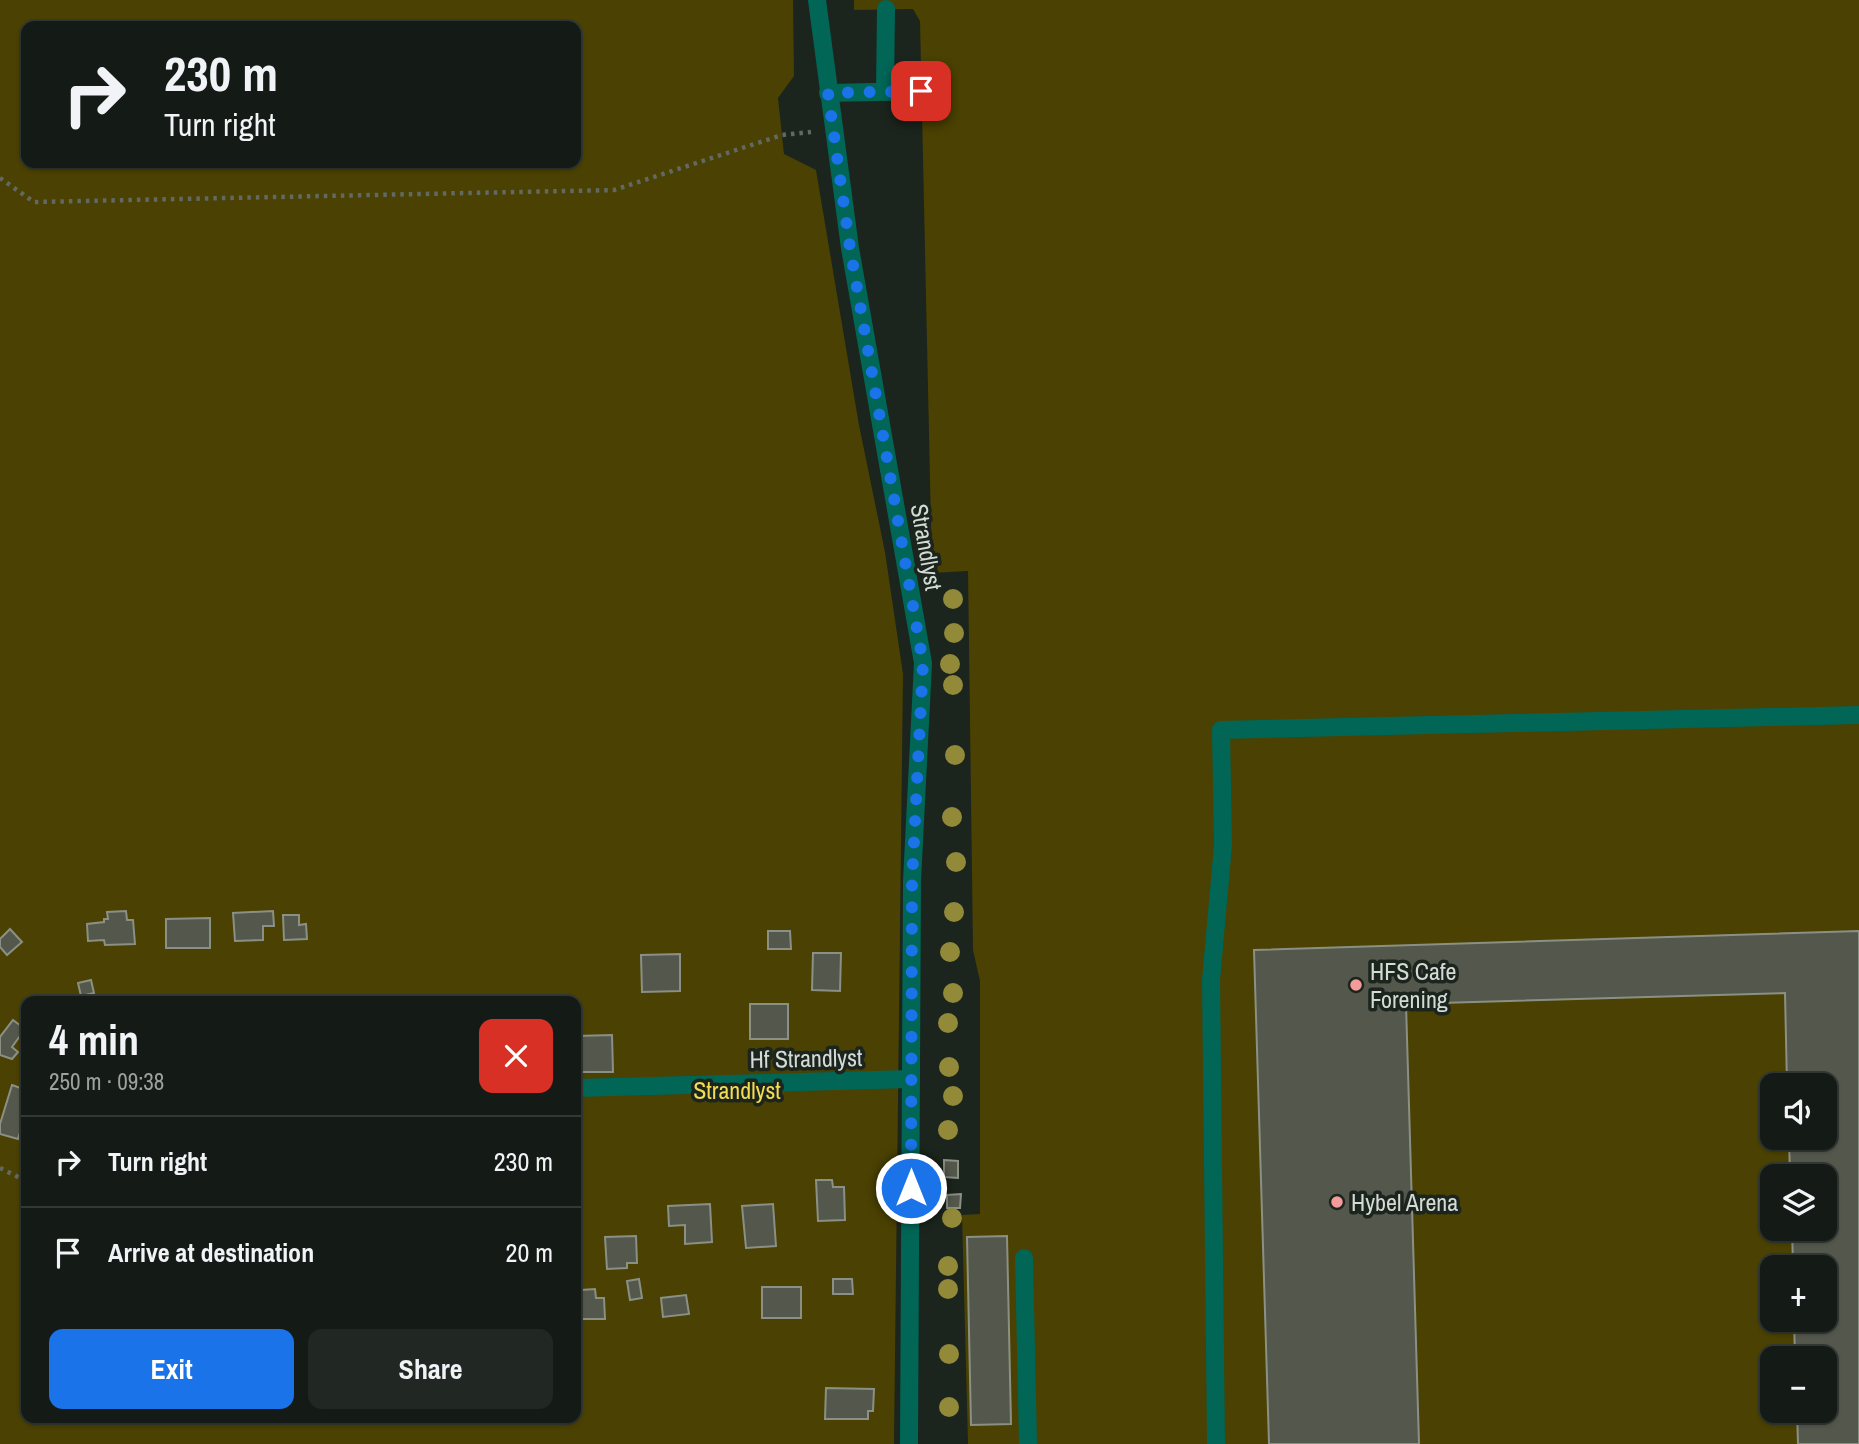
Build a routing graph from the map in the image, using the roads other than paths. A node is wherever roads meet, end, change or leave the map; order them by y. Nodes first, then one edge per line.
1 (817, 0) edge
2 (886, 9) dead end
3 (921, 91) dead end
4 (885, 92) junction
5 (828, 93) junction
6 (1859, 715) edge
7 (911, 1079) junction
8 (581, 1088) edge
9 (1024, 1258) dead end
10 (909, 1444) edge
11 (1028, 1444) edge
12 (1216, 1444) edge

1 - 5 street, Strandlyst
2 - 4 street
3 - 4 street
4 - 5 street
5 - 7 street, Strandlyst
6 - 12 street
7 - 8 street, Hf Strandlyst
7 - 10 street, Strandlyst
9 - 11 street

